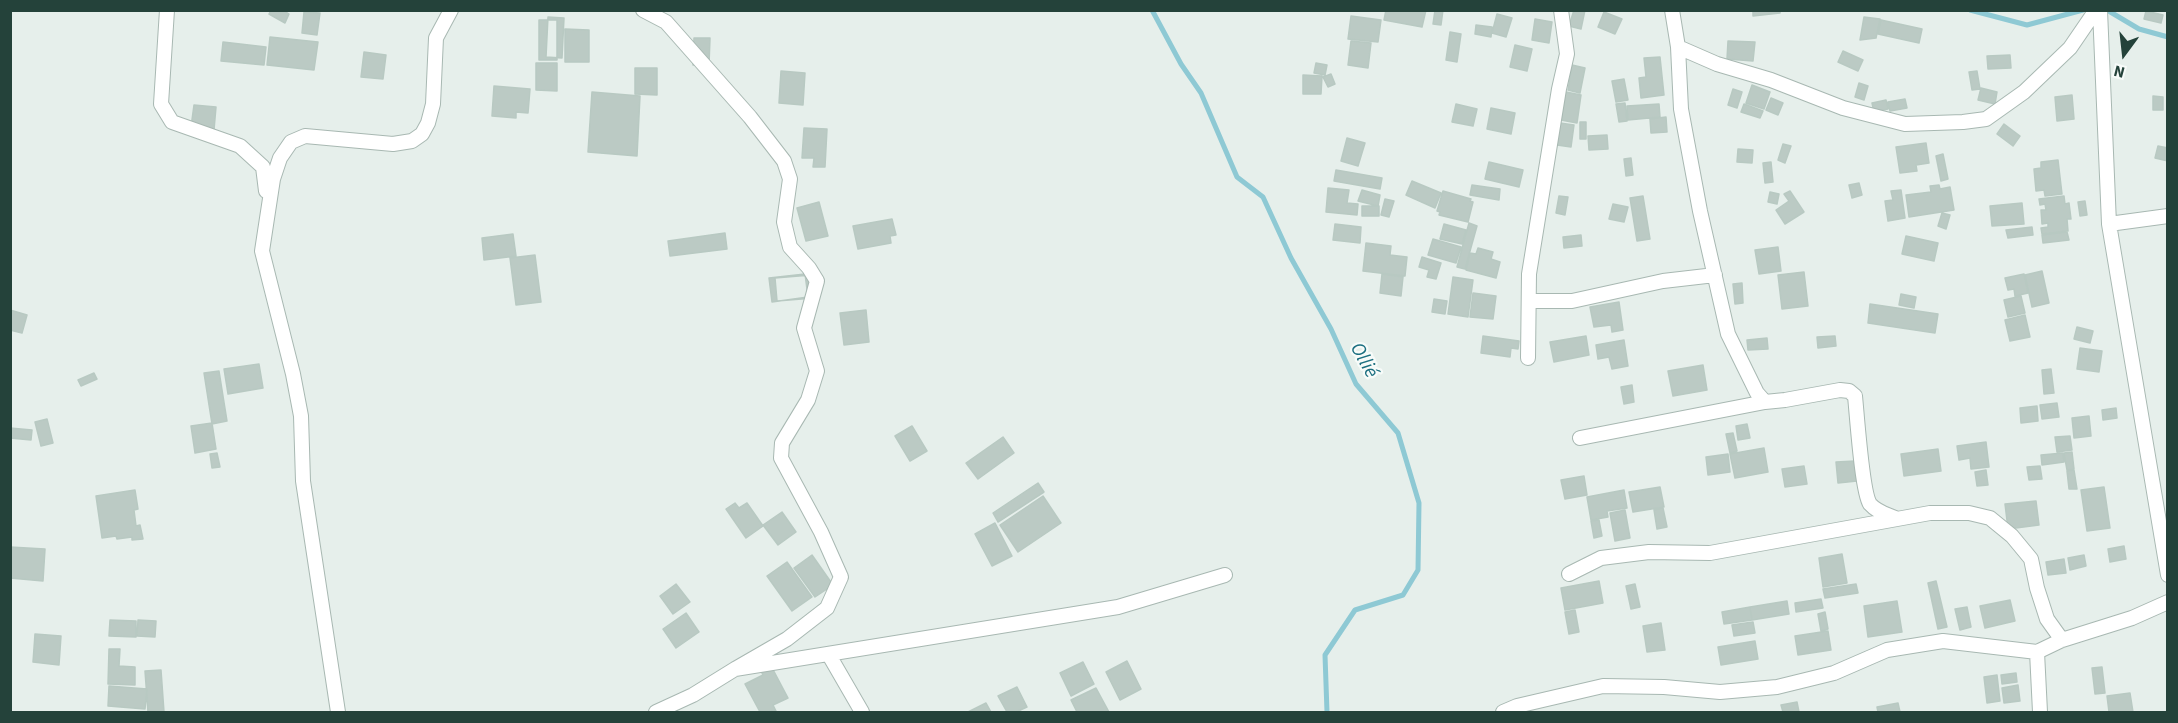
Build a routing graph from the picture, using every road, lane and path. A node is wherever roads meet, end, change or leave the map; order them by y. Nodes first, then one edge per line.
1 (167, 10) edge
2 (451, 10) edge
3 (643, 10) edge
4 (1561, 10) edge
5 (1672, 10) edge
6 (2098, 10) edge
7 (1678, 47) junction
8 (268, 208) junction
9 (2168, 216) edge
10 (2109, 224) junction
11 (1715, 275) junction
12 (1529, 301) junction
13 (1528, 358) dead end
14 (1765, 402) junction
15 (1580, 438) dead end
16 (1897, 518) junction
17 (1569, 574) dead end
18 (1225, 575) dead end
19 (2168, 575) edge
20 (2168, 602) edge
21 (2062, 639) junction
22 (2037, 652) junction
23 (829, 655) junction
24 (735, 669) junction
25 (338, 712) edge
26 (656, 712) edge
27 (862, 712) edge
28 (1503, 712) edge
29 (2040, 712) edge

1 - 8 street
2 - 8 street
3 - 24 street
4 - 12 street
5 - 7 street
6 - 7 street
6 - 10 street
7 - 11 street
8 - 25 street
9 - 10 street
10 - 19 street
11 - 12 street
11 - 14 street
12 - 13 street
14 - 15 street
14 - 16 street
16 - 17 street
16 - 21 street
18 - 23 street
20 - 21 street
21 - 22 street
22 - 28 street
22 - 29 street
23 - 24 street
23 - 27 street
24 - 26 street

